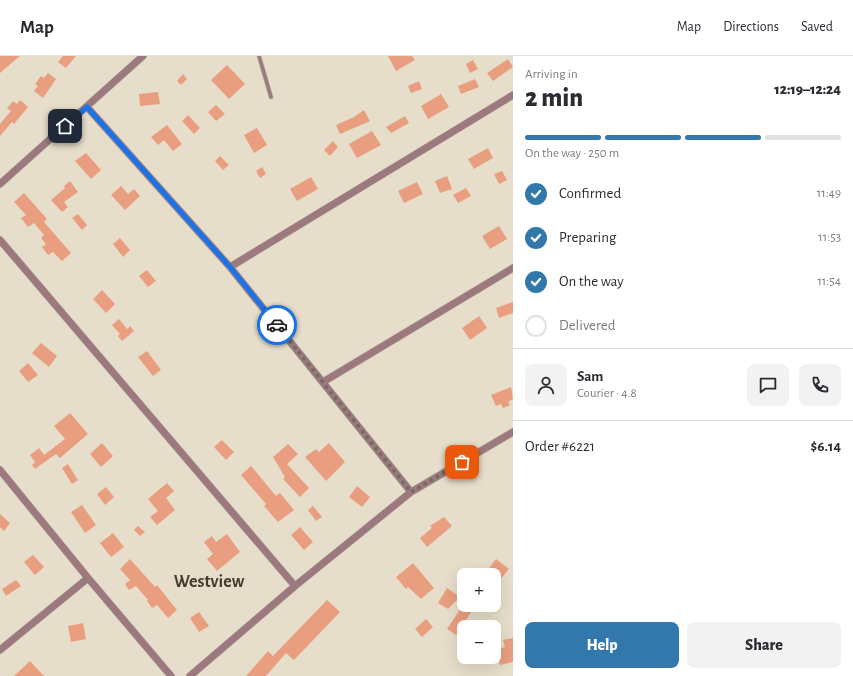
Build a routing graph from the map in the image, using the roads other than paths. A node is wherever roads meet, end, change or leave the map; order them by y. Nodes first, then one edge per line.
1 (143, 56) edge
2 (259, 56) edge
3 (513, 95) edge
4 (271, 97) dead end
5 (87, 107) junction
6 (0, 184) edge
7 (0, 240) edge
8 (230, 267) junction
9 (513, 268) edge
10 (323, 382) junction
11 (513, 432) edge
12 (0, 470) edge
13 (411, 492) junction
14 (88, 578) junction
15 (295, 586) junction
16 (0, 650) edge
17 (171, 676) edge
18 (190, 676) edge

1 - 5 street
2 - 4 lane
3 - 8 street
5 - 6 street
5 - 8 street
7 - 15 street
8 - 10 street
9 - 10 street
10 - 13 street
11 - 13 street
12 - 14 street
13 - 15 street
14 - 16 street
14 - 17 street
15 - 18 street

